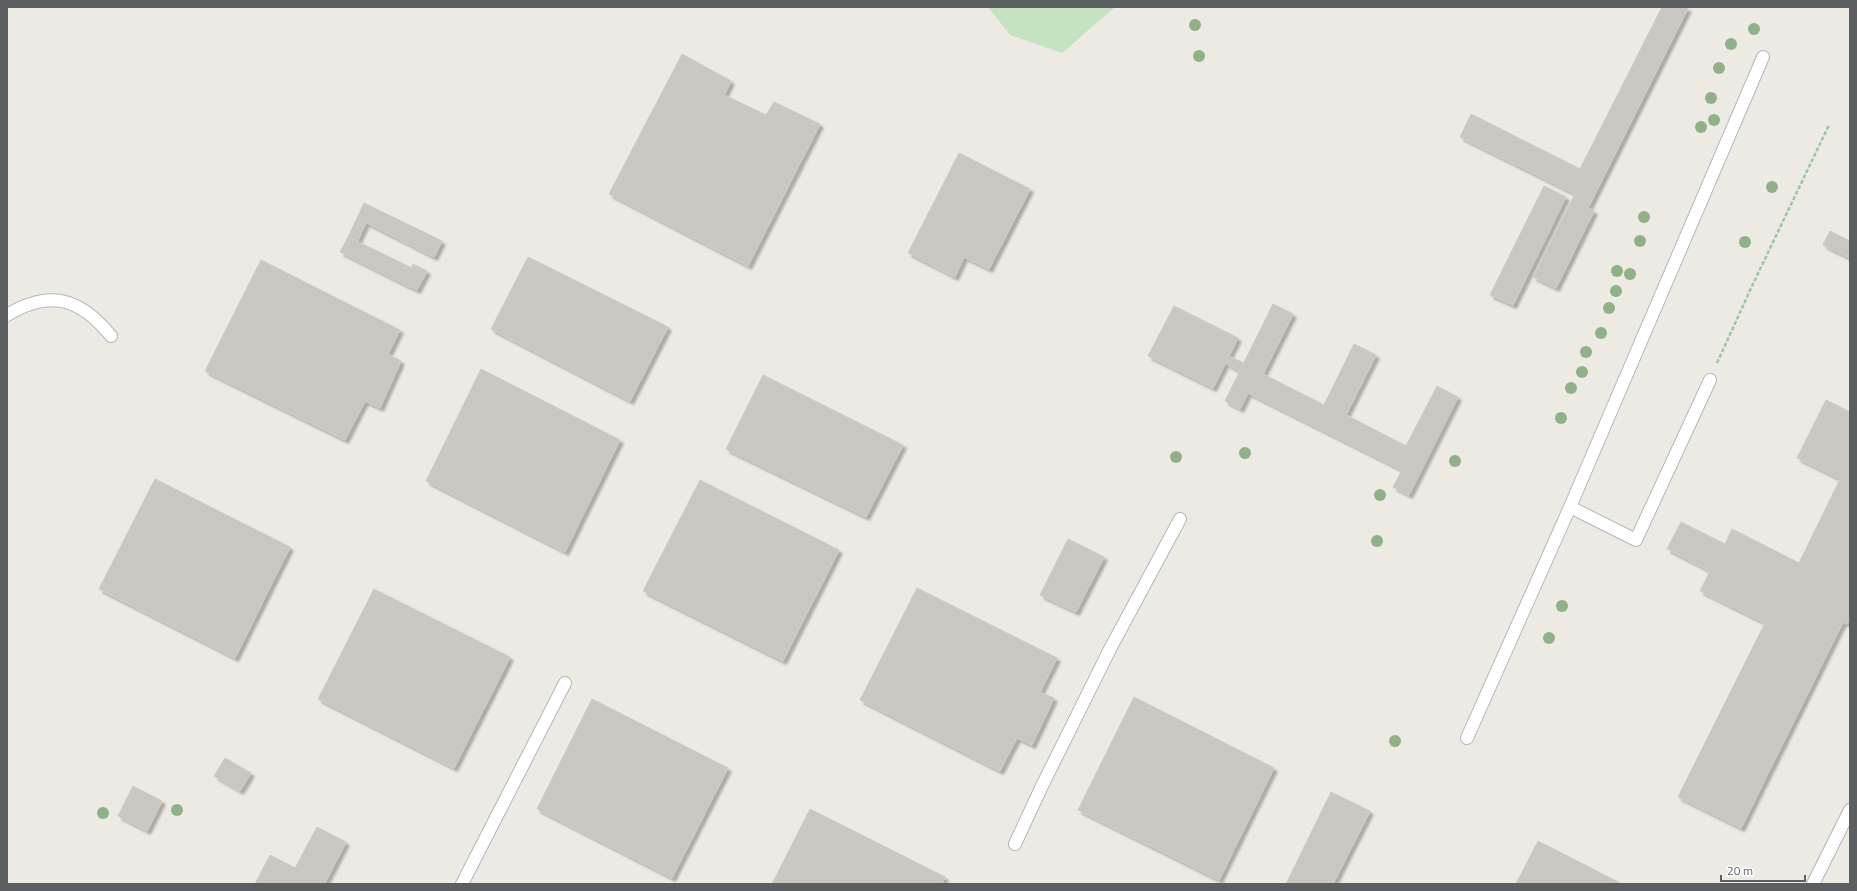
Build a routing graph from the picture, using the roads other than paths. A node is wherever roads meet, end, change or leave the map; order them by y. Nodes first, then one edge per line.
1 (1763, 57) dead end
2 (7, 315) edge
3 (111, 336) dead end
4 (1710, 380) road end
5 (1570, 507) junction
6 (1180, 519) dead end
7 (565, 683) dead end
8 (1468, 738) dead end
9 (1850, 810) edge
10 (1015, 844) dead end
11 (462, 884) edge
12 (1813, 884) edge

1 - 5 lane
2 - 3 lane
4 - 5 lane
5 - 8 lane
6 - 10 lane
7 - 11 lane
9 - 12 lane

